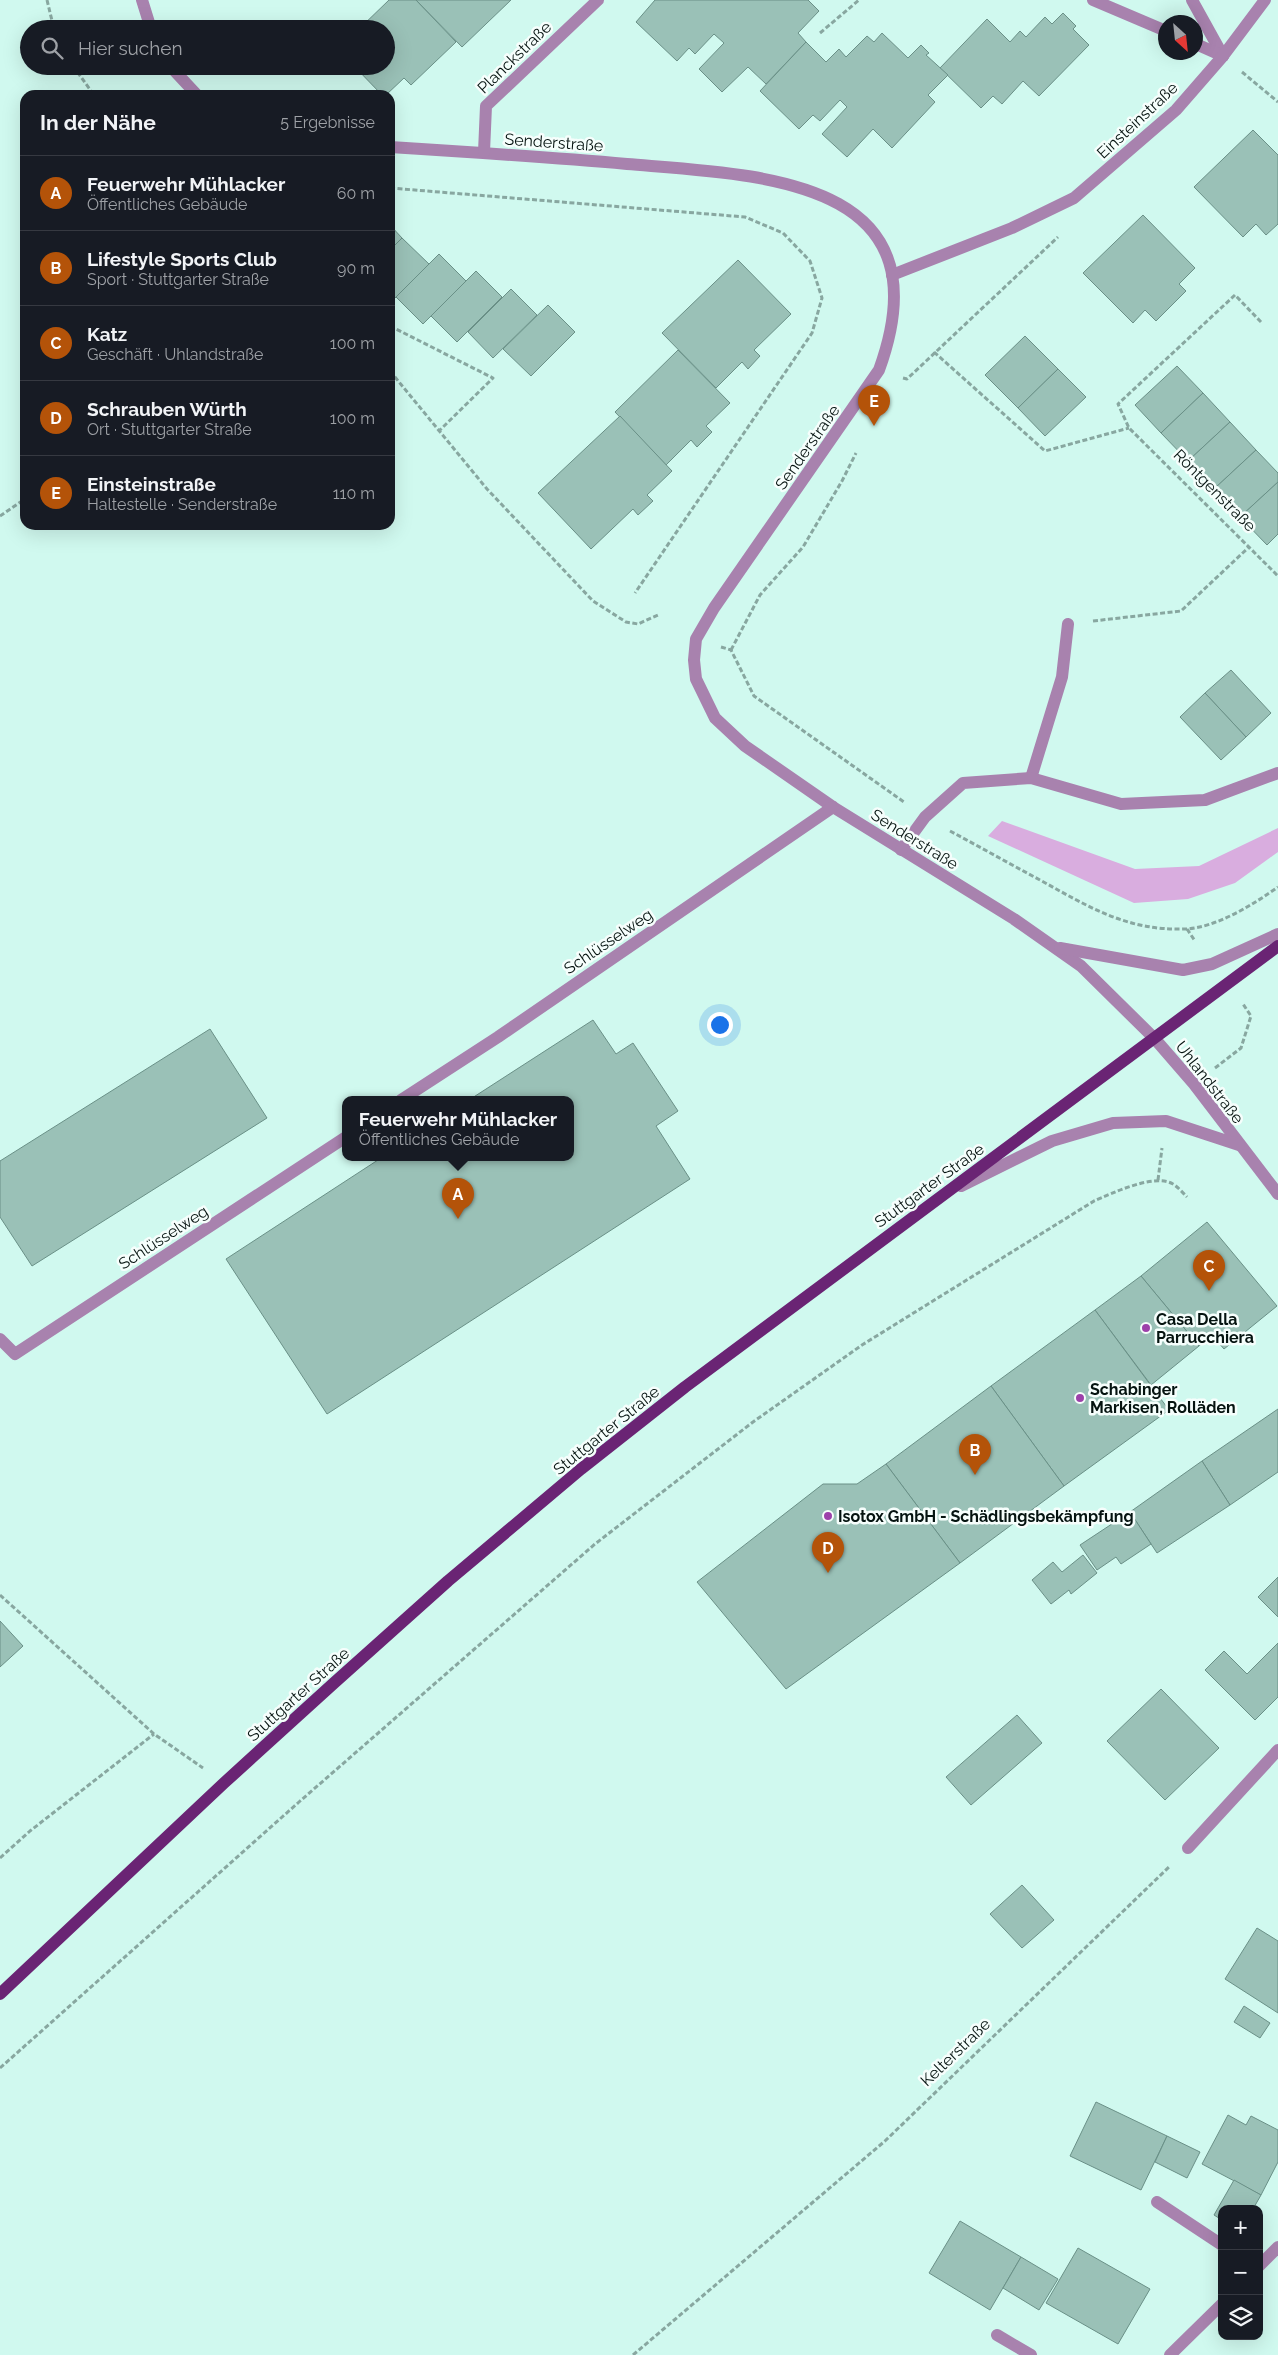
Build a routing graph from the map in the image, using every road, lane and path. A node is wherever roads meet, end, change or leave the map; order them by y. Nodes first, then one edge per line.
1 (47, 0) edge
2 (142, 0) edge
3 (859, 0) edge
4 (1094, 0) edge
5 (1192, 0) edge
6 (1265, 0) edge
7 (591, 2) edge
8 (52, 20) edge
9 (148, 20) edge
10 (1158, 28) edge
11 (820, 33) dead end
12 (1203, 47) edge
13 (1223, 56) junction
14 (79, 75) edge
15 (178, 75) edge
16 (90, 90) edge
17 (192, 90) edge
18 (1264, 90) dead end
19 (1278, 102) edge
20 (395, 147) edge
21 (484, 152) junction
22 (395, 188) edge
23 (1074, 198) junction
24 (892, 275) junction
25 (1261, 322) dead end
26 (395, 329) edge
27 (934, 352) junction
28 (879, 370) junction
29 (395, 377) edge
30 (1129, 428) junction
31 (440, 430) junction
32 (860, 446) dead end
33 (20, 502) edge
34 (0, 516) edge
35 (1249, 547) junction
36 (1278, 576) edge
37 (635, 594) dead end
38 (658, 615) dead end
39 (1068, 624) joint
40 (696, 638) junction
41 (731, 650) junction
42 (1278, 773) edge
43 (1031, 778) junction
44 (833, 806) junction
45 (925, 817) junction
46 (901, 850) junction
47 (1278, 887) edge
48 (1278, 934) edge
49 (1278, 946) edge
50 (1057, 948) junction
51 (1155, 1039) junction
52 (407, 1096) edge
53 (342, 1139) edge
54 (1239, 1145) junction
55 (948, 1192) junction
56 (1278, 1194) edge
57 (1187, 1197) dead end
58 (0, 1339) edge
59 (0, 1595) edge
60 (154, 1734) junction
61 (1278, 1750) edge
62 (224, 1783) junction
63 (1188, 1848) joint
64 (0, 1858) edge
65 (0, 1994) edge
66 (0, 2068) edge
67 (1157, 2202) dead end
68 (1218, 2242) edge
69 (1278, 2247) edge
70 (1263, 2262) edge
71 (1218, 2308) edge
72 (997, 2335) dead end
73 (633, 2355) edge
74 (1031, 2355) edge
75 (1170, 2355) edge

1 - 8 path
2 - 9 street
3 - 11 path
4 - 10 street
5 - 13 street
6 - 13 street, Einsteinstraße
7 - 21 street, Planckstraße
12 - 13 street
13 - 23 street, Einsteinstraße
14 - 16 path
15 - 17 street
18 - 19 path
20 - 21 street, Senderstraße
21 - 24 street, Senderstraße
22 - 37 path
23 - 24 street, Einsteinstraße
23 - 27 path
24 - 28 street, Senderstraße
25 - 30 path
26 - 31 path
27 - 28 path
27 - 30 path
28 - 40 street, Senderstraße
29 - 31 path
30 - 35 path, Röntgenstraße
31 - 38 path
32 - 41 path
33 - 34 path
35 - 36 path, Röntgenstraße
35 - 39 path
39 - 43 street
40 - 41 path
40 - 44 street, Senderstraße
41 - 45 path
42 - 43 street
43 - 45 street
44 - 46 street, Senderstraße
44 - 52 street, Schlüsselweg
45 - 46 street
45 - 47 path
46 - 50 street, Senderstraße
48 - 50 street, Senderstraße
49 - 51 main road, Stuttgarter Straße
50 - 51 street, Senderstraße
51 - 54 street, Uhlandstraße
51 - 55 main road, Stuttgarter Straße
53 - 58 street, Schlüsselweg
54 - 55 street, Uhlandstraße
54 - 56 street, Uhlandstraße
55 - 62 main road, Stuttgarter Straße
57 - 66 path
59 - 60 path
60 - 62 path
60 - 64 path
61 - 63 street
62 - 65 main road, Stuttgarter Straße
63 - 73 path, Kelterstraße
67 - 68 street
69 - 70 street
71 - 75 street
72 - 74 street

